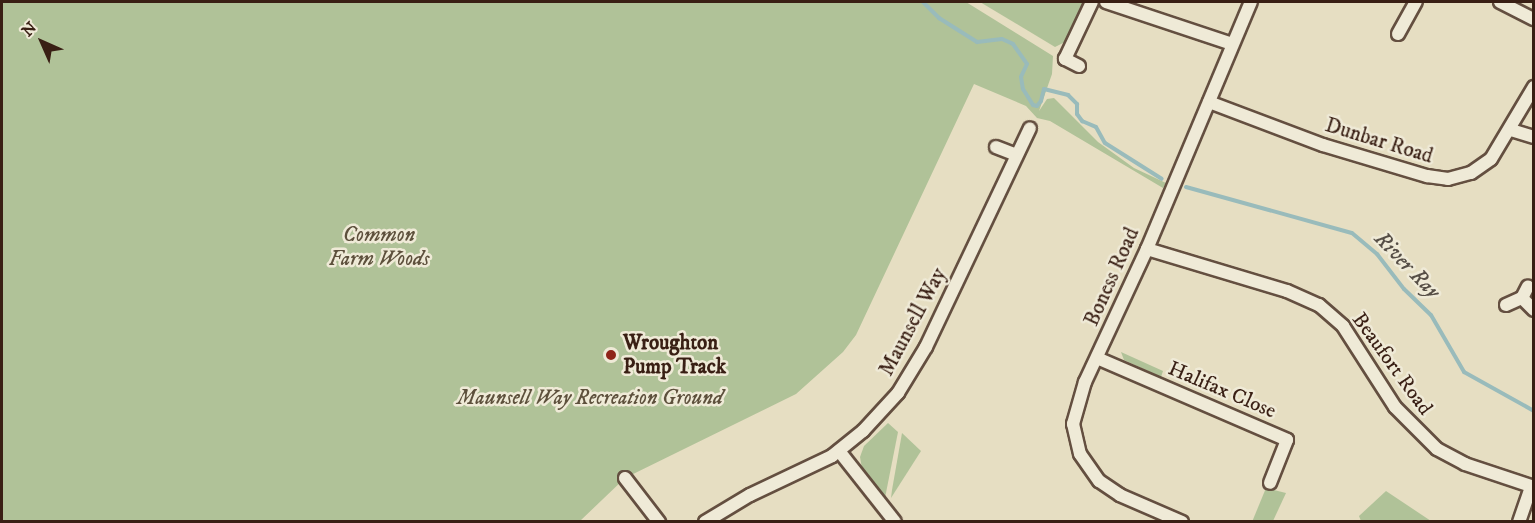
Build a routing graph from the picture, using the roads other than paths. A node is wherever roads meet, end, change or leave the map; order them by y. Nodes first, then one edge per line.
1 (1092, 2) edge
2 (1106, 2) edge
3 (1251, 2) edge
4 (1416, 2) edge
5 (1500, 2) edge
6 (1533, 19) edge
7 (1398, 34) dead end
8 (1232, 44) junction
9 (1079, 66) dead end
10 (1533, 87) edge
11 (1209, 102) junction
12 (1030, 128) dead end
13 (1511, 130) junction
14 (1533, 137) edge
15 (996, 147) dead end
16 (1017, 155) junction
17 (1147, 249) junction
18 (1528, 286) dead end
19 (1522, 298) junction
20 (1506, 305) dead end
21 (1533, 310) edge
22 (1097, 358) junction
23 (839, 451) junction
24 (625, 478) dead end
25 (1270, 483) dead end
26 (1532, 487) edge
27 (659, 522) edge
28 (705, 522) edge
29 (895, 522) edge
30 (1182, 522) edge
31 (1519, 522) edge

1 - 9 street
2 - 8 street
3 - 8 street, Boness Road
4 - 7 street
5 - 6 street
8 - 11 street, Boness Road
10 - 13 street, Dunbar Road
11 - 13 street, Dunbar Road
11 - 17 street, Boness Road
12 - 16 street, Maunsell Way
13 - 14 street
15 - 16 street
16 - 23 street, Maunsell Way
17 - 22 street, Boness Road
17 - 26 street, Beaufort Road
18 - 19 street
19 - 20 street
19 - 21 street
22 - 25 street, Halifax Close
22 - 30 street, Boness Road
23 - 28 street, Maunsell Way
23 - 29 street
24 - 27 street
26 - 31 street

